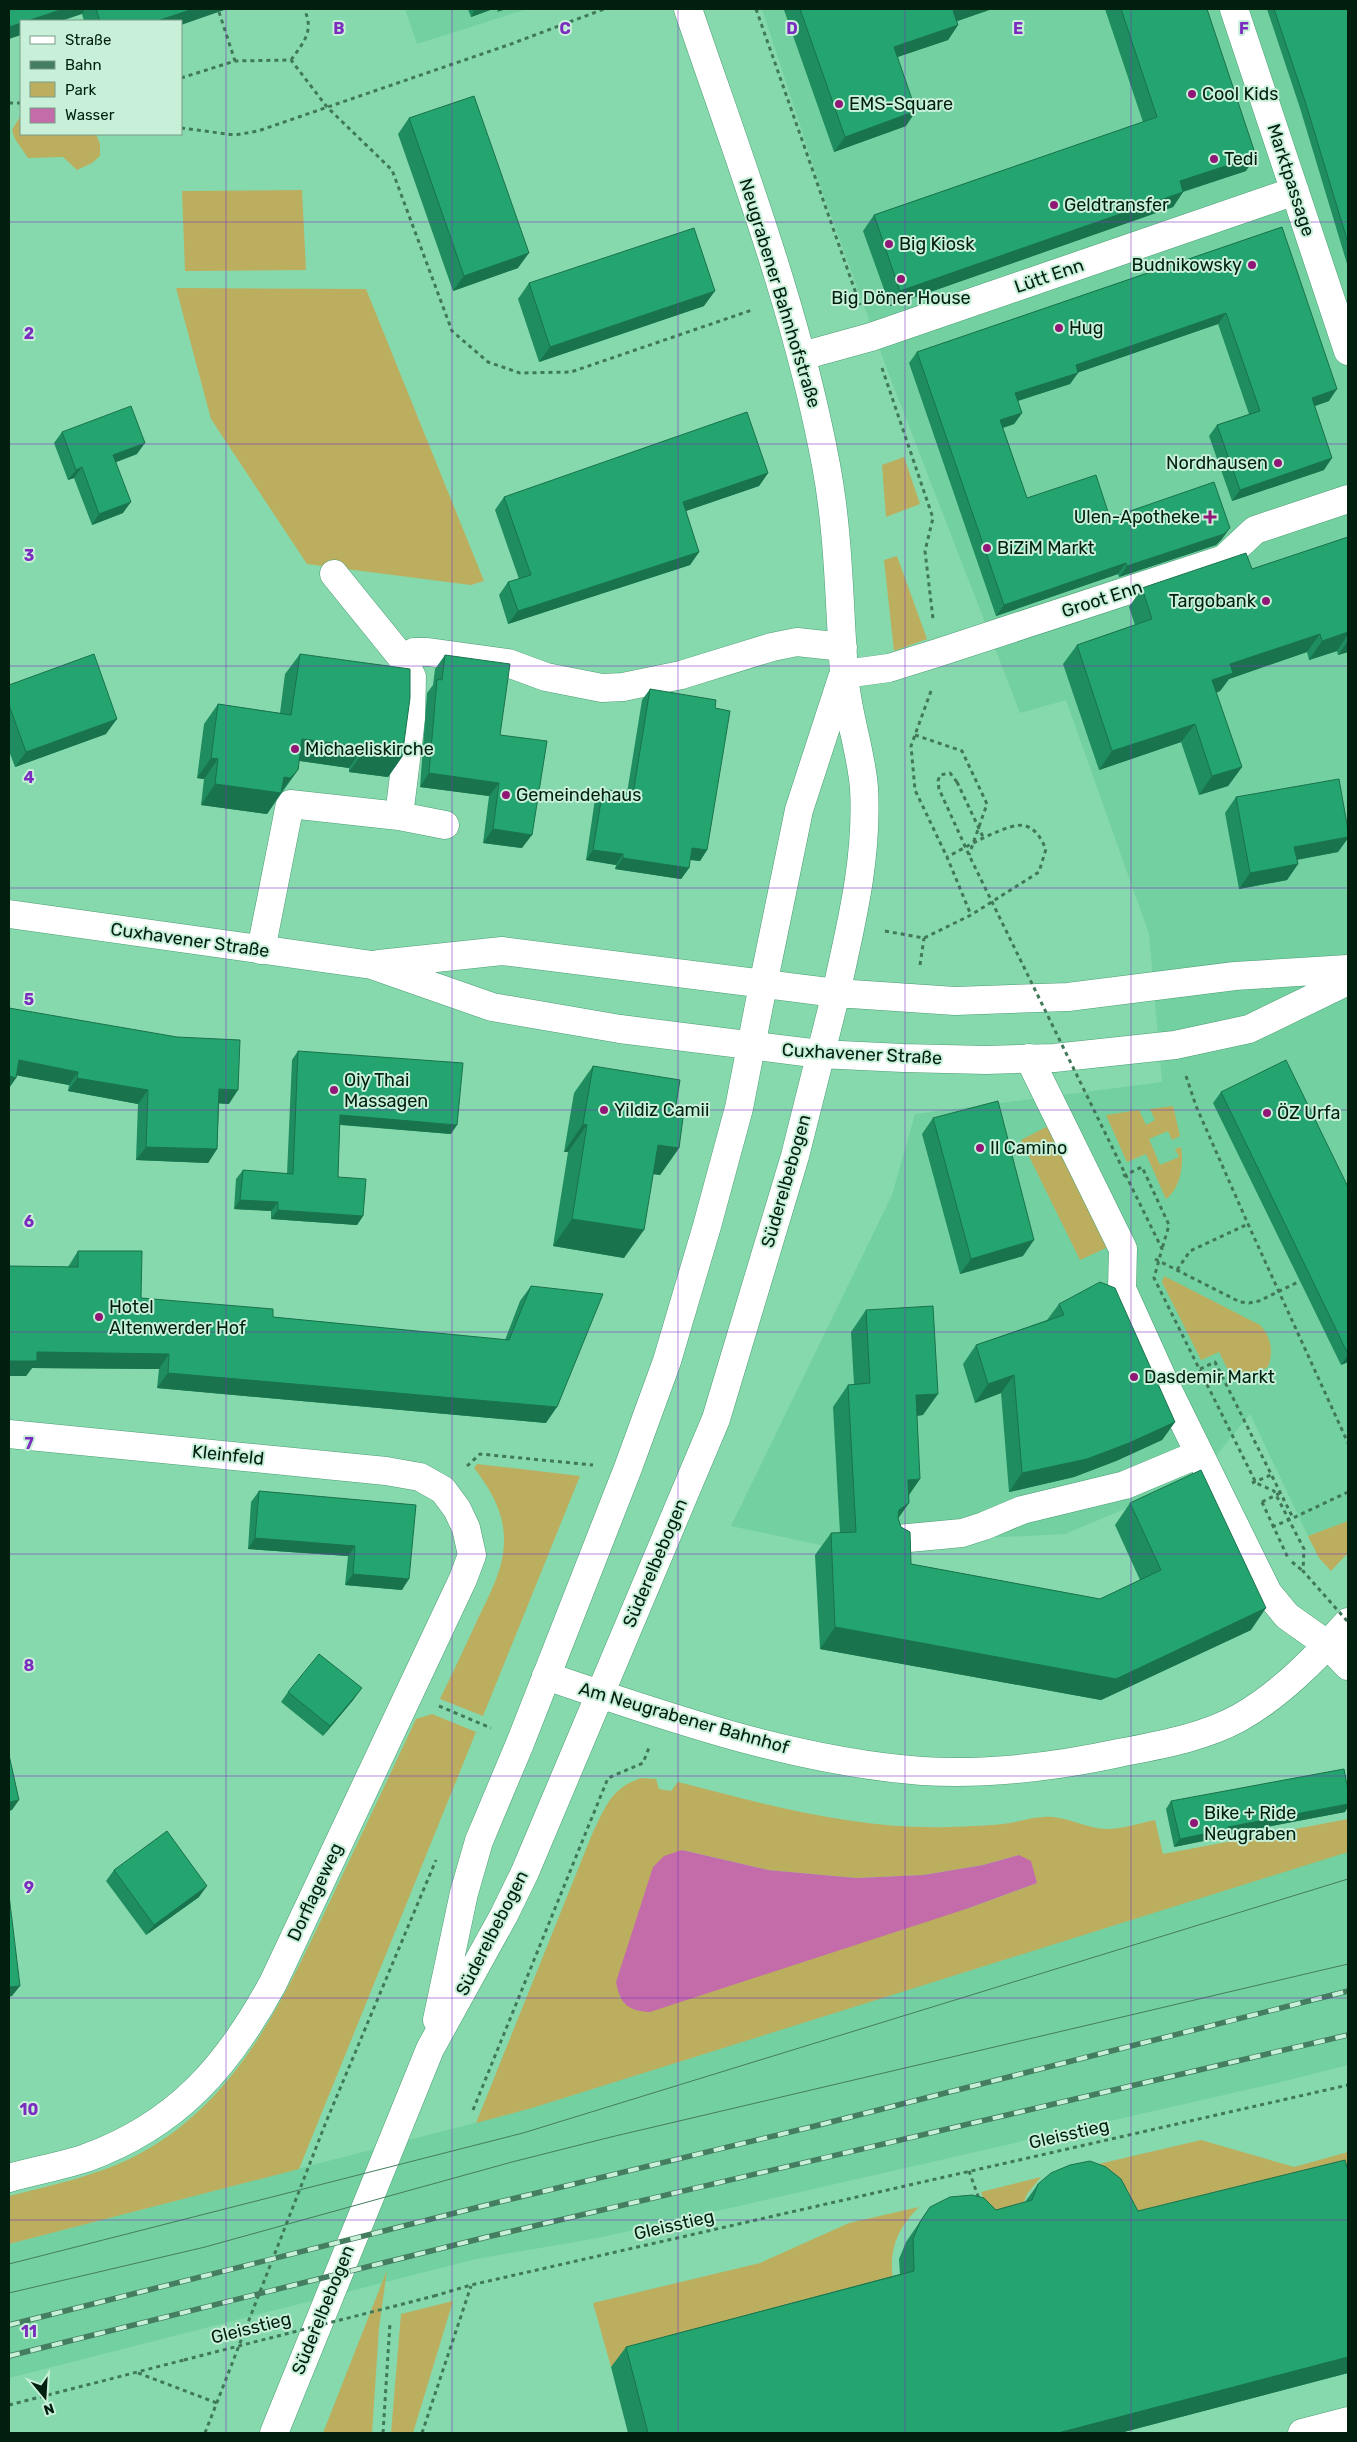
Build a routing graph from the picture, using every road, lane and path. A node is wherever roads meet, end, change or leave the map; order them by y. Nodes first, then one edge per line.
1 (304, 9) edge
2 (604, 9) edge
3 (688, 9) edge
4 (756, 9) edge
5 (1234, 9) edge
6 (219, 12) dead end
7 (291, 60) junction
8 (235, 61) junction
9 (182, 78) edge
10 (327, 107) junction
11 (182, 128) edge
12 (1295, 191) junction
13 (785, 298) junction
14 (871, 337) junction
15 (1348, 351) edge
16 (802, 356) junction
17 (1348, 499) edge
18 (334, 574) dead end
19 (843, 647) junction
20 (937, 653) junction
21 (402, 658) junction
22 (844, 674) junction
23 (915, 735) junction
24 (399, 816) junction
25 (445, 825) dead end
26 (984, 839) junction
27 (969, 855) junction
28 (947, 857) junction
29 (9, 914) edge
30 (971, 915) junction
31 (851, 925) junction
32 (924, 938) junction
33 (261, 950) junction
34 (372, 965) junction
35 (1348, 969) edge
36 (918, 975) dead end
37 (1348, 981) edge
38 (763, 985) junction
39 (836, 993) junction
40 (750, 1046) junction
41 (820, 1054) junction
42 (1029, 1058) junction
43 (1196, 1106) dead end
44 (1122, 1176) dead end
45 (1248, 1224) junction
46 (1123, 1249) junction
47 (1162, 1249) junction
48 (1177, 1270) junction
49 (1300, 1281) dead end
50 (1279, 1291) junction
51 (1200, 1369) junction
52 (9, 1434) edge
53 (1348, 1443) edge
54 (1199, 1454) junction
55 (580, 1464) dead end
56 (443, 1490) junction
57 (1348, 1492) edge
58 (1280, 1493) junction
59 (1293, 1518) junction
60 (1283, 1522) dead end
61 (898, 1539) edge
62 (1303, 1571) junction
63 (1348, 1622) edge
64 (1328, 1645) junction
65 (1348, 1666) edge
66 (546, 1676) junction
67 (599, 1694) junction
68 (442, 1708) dead end
69 (660, 1714) junction
70 (487, 1738) dead end
71 (438, 1856) dead end
72 (430, 2049) junction
73 (1348, 2085) edge
74 (474, 2110) dead end
75 (969, 2171) junction
76 (9, 2178) edge
77 (979, 2201) edge
78 (471, 2285) junction
79 (390, 2323) dead end
80 (138, 2373) junction
81 (217, 2403) junction
82 (9, 2405) edge
83 (1348, 2421) edge
84 (205, 2433) edge
85 (274, 2433) edge
86 (383, 2433) edge
87 (422, 2433) edge
88 (1302, 2433) edge

1 - 7 path
2 - 10 path
3 - 13 street, Neugrabener Bahnhofstraße
4 - 14 path
5 - 12 street, Marktpassage
6 - 8 path
7 - 8 path
7 - 10 path
8 - 9 path
10 - 11 path
10 - 13 path
12 - 14 street, Lütt Enn
12 - 15 street, Marktpassage
13 - 16 street, Neugrabener Bahnhofstraße
14 - 16 street, Lütt Enn
14 - 20 path
16 - 19 street, Neugrabener Bahnhofstraße
17 - 20 street, Groot Enn
18 - 21 street
19 - 21 street
19 - 22 street, Neugrabener Bahnhofstraße
20 - 22 street, Groot Enn
20 - 23 path
21 - 24 street
22 - 31 street, Neugrabener Bahnhofstraße
22 - 38 street, Neugrabener Bahnhofstraße
23 - 27 path, bridge
23 - 28 path
24 - 25 street
24 - 33 street
26 - 27 path, bridge
26 - 28 path
26 - 30 path
27 - 47 path, bridge
28 - 30 path
29 - 33 street, Cuxhavener Straße
30 - 32 path
31 - 32 path
31 - 39 street, Neugrabener Bahnhofstraße
32 - 36 path
33 - 34 street, Cuxhavener Straße
34 - 38 street, Cuxhavener Straße
34 - 40 street, Cuxhavener Straße
35 - 39 street, Cuxhavener Straße
37 - 42 street, Cuxhavener Straße
38 - 39 street, Cuxhavener Straße
38 - 40 street, Neugrabener Bahnhofstraße
39 - 41 street, Süderelbebogen
40 - 41 street, Cuxhavener Straße
40 - 66 street, Süderelbebogen
41 - 42 street, Cuxhavener Straße
41 - 67 street, Süderelbebogen
42 - 46 street
43 - 45 path
44 - 47 path
45 - 48 path
45 - 50 path
46 - 48 path
46 - 54 street
47 - 51 path, bridge
48 - 50 path
49 - 50 path
50 - 53 path
51 - 58 path
51 - 62 path, bridge
52 - 56 street, Kleinfeld
54 - 61 street
54 - 64 street
55 - 56 path
56 - 76 street, Dorflageweg
57 - 59 path
58 - 59 path
58 - 62 path, bridge
59 - 60 path, bridge
62 - 63 path, bridge
63 - 64 street, Am Neugrabener Bahnhof
64 - 65 street
64 - 69 street, Am Neugrabener Bahnhof
66 - 67 street, Am Neugrabener Bahnhof
66 - 72 street, Süderelbebogen
67 - 69 street, Am Neugrabener Bahnhof
67 - 72 street, Süderelbebogen
68 - 70 path
69 - 74 path
71 - 81 path
72 - 85 street, Süderelbebogen
73 - 75 path, Gleisstieg
75 - 77 path
75 - 78 path, Gleisstieg
78 - 80 path, Gleisstieg, bridge
78 - 87 path
79 - 86 path
80 - 81 path
80 - 82 path, Gleisstieg
81 - 84 path
83 - 88 street

